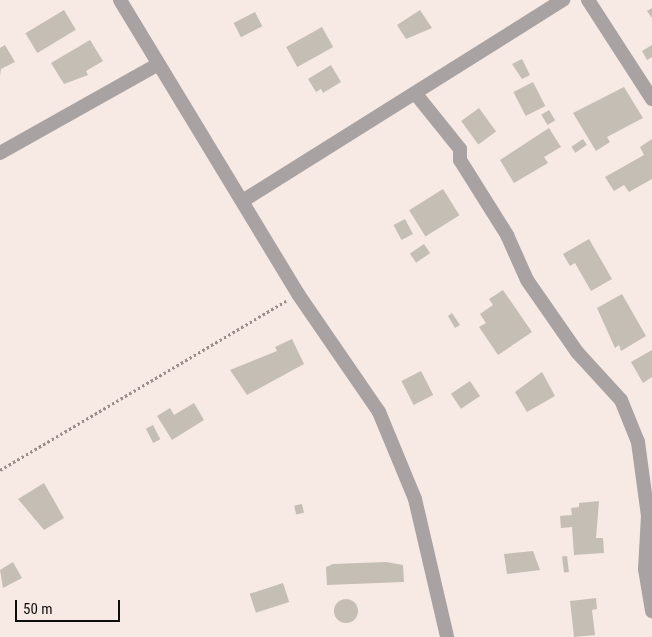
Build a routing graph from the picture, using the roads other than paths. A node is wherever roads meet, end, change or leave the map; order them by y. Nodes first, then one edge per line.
1 (120, 0) edge
2 (563, 0) edge
3 (588, 0) edge
4 (157, 66) junction
5 (415, 93) junction
6 (652, 99) edge
7 (1, 150) edge
8 (244, 200) junction
9 (650, 514) edge
10 (652, 611) edge
11 (447, 637) edge

1 - 4 street
2 - 5 street
3 - 6 street
4 - 7 street
4 - 8 street
5 - 8 street
5 - 9 street
8 - 11 street
9 - 10 street

